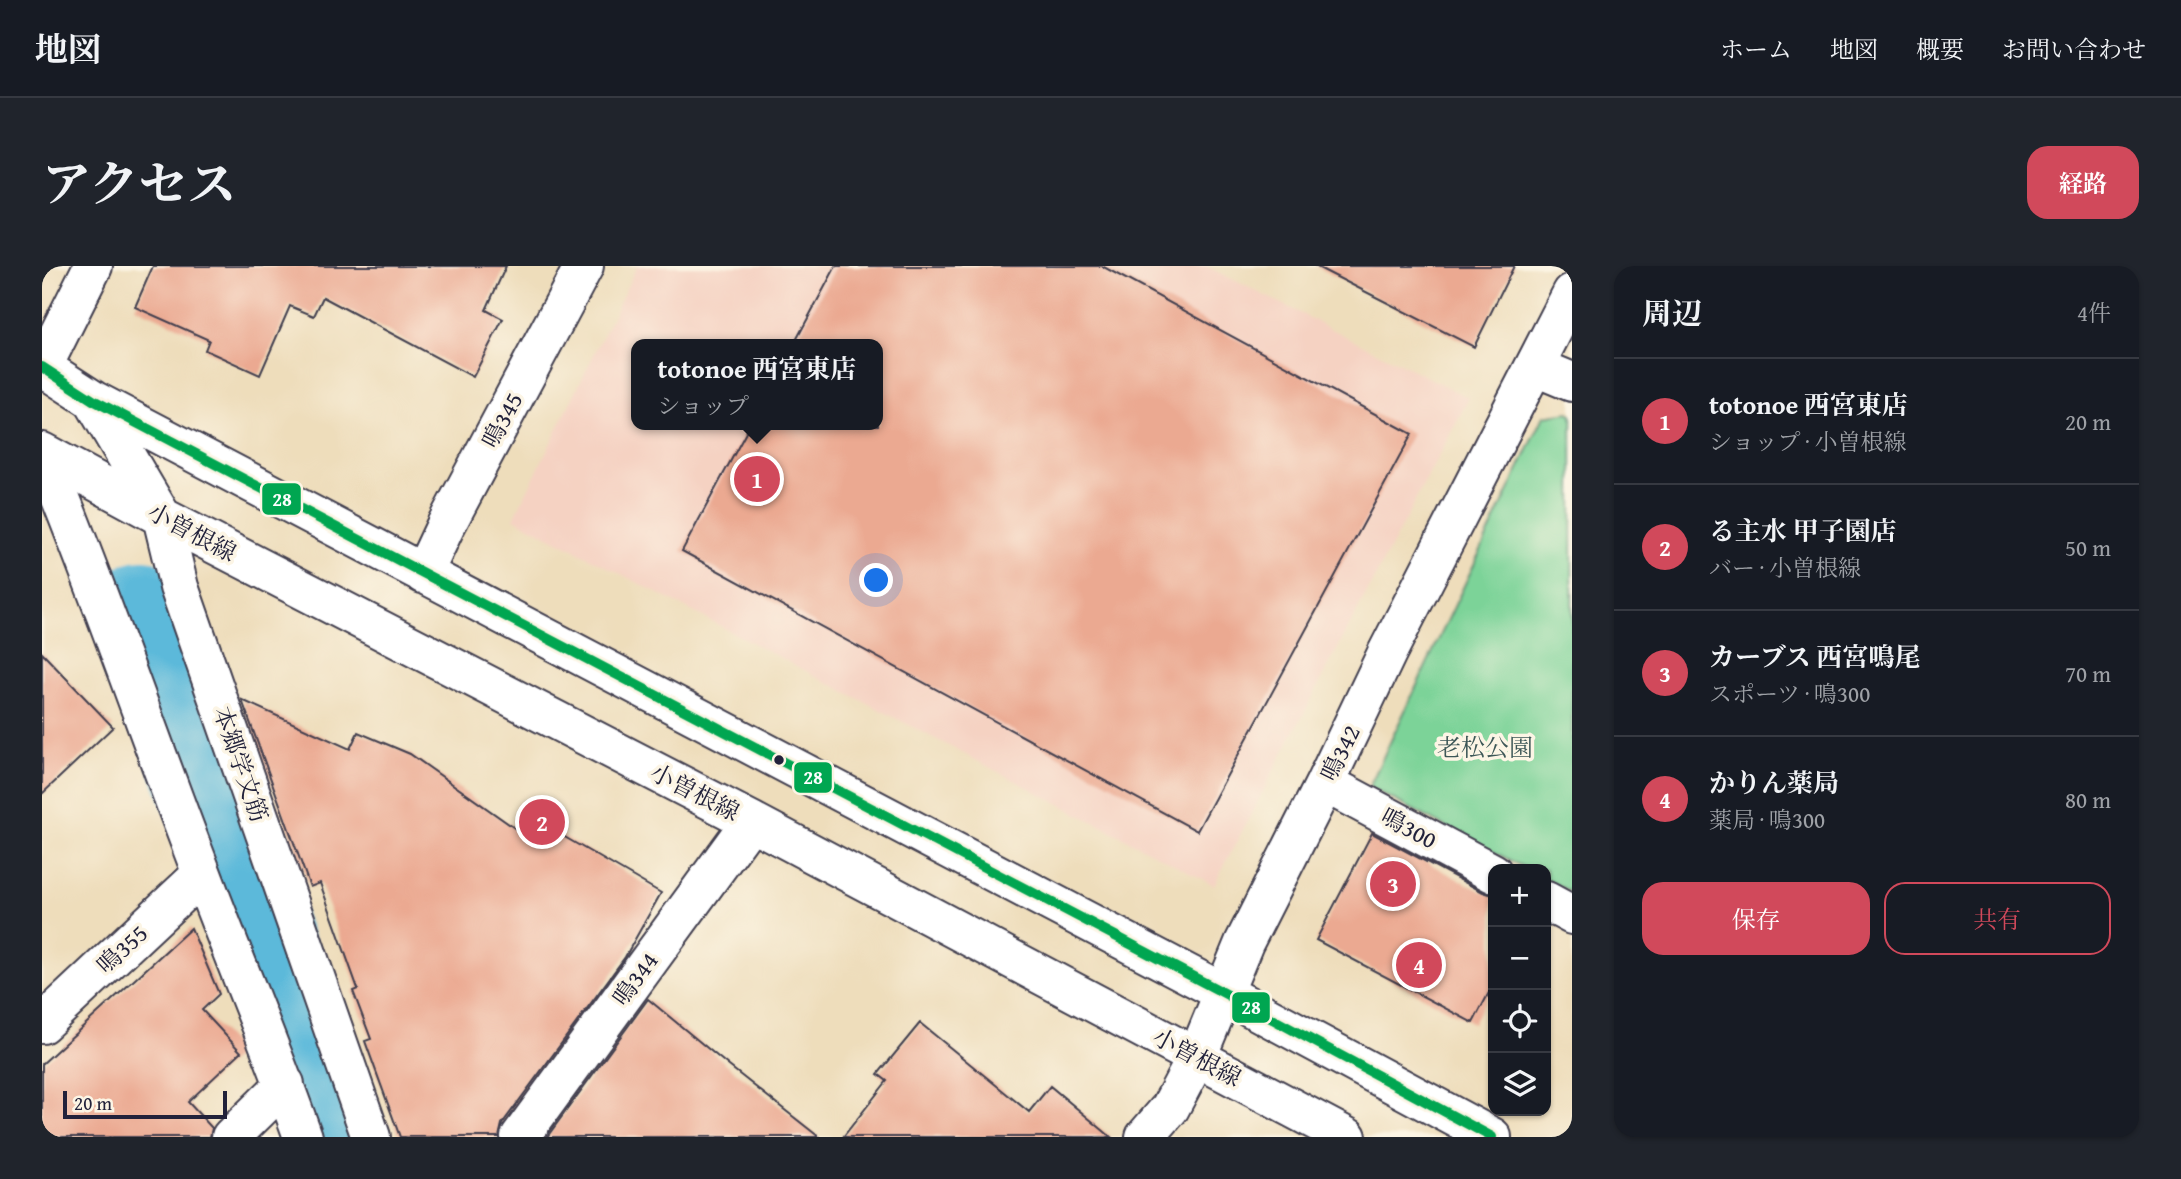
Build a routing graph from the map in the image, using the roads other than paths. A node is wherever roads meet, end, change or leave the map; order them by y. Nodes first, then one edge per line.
1 (93, 266) edge
2 (584, 266) edge
3 (1572, 293) edge
4 (42, 367) edge
5 (1536, 367) junction
6 (1572, 382) edge
7 (93, 400) junction
8 (42, 452) edge
9 (162, 517) junction
10 (423, 574) junction
11 (1325, 783) junction
12 (751, 821) junction
13 (1488, 870) edge
14 (202, 874) junction
15 (1551, 904) edge
16 (1572, 915) edge
17 (1224, 993) junction
18 (42, 1024) edge
19 (1197, 1057) junction
20 (285, 1084) junction
21 (231, 1137) edge
22 (303, 1137) edge
23 (370, 1137) edge
24 (520, 1137) edge
25 (1145, 1137) edge
26 (1347, 1137) edge
27 (1492, 1137) edge

1 - 4 street
2 - 10 street, 鳴345
3 - 5 street, 鳴342
4 - 7 street
5 - 6 street
5 - 11 street, 鳴342
7 - 9 street, 本郷学文筋
7 - 10 street
8 - 9 street, 小曽根線
8 - 14 street
9 - 12 street, 小曽根線
9 - 23 street, 本郷学文筋
10 - 17 street
11 - 13 street, 鳴300
11 - 17 street, 鳴342
12 - 19 street, 小曽根線
12 - 24 street, 鳴344
14 - 18 street, 鳴355
14 - 20 street
15 - 16 street
17 - 19 street, 鳴342
17 - 27 street
19 - 25 street, 鳴342
19 - 26 street, 小曽根線
20 - 21 street
20 - 22 street

